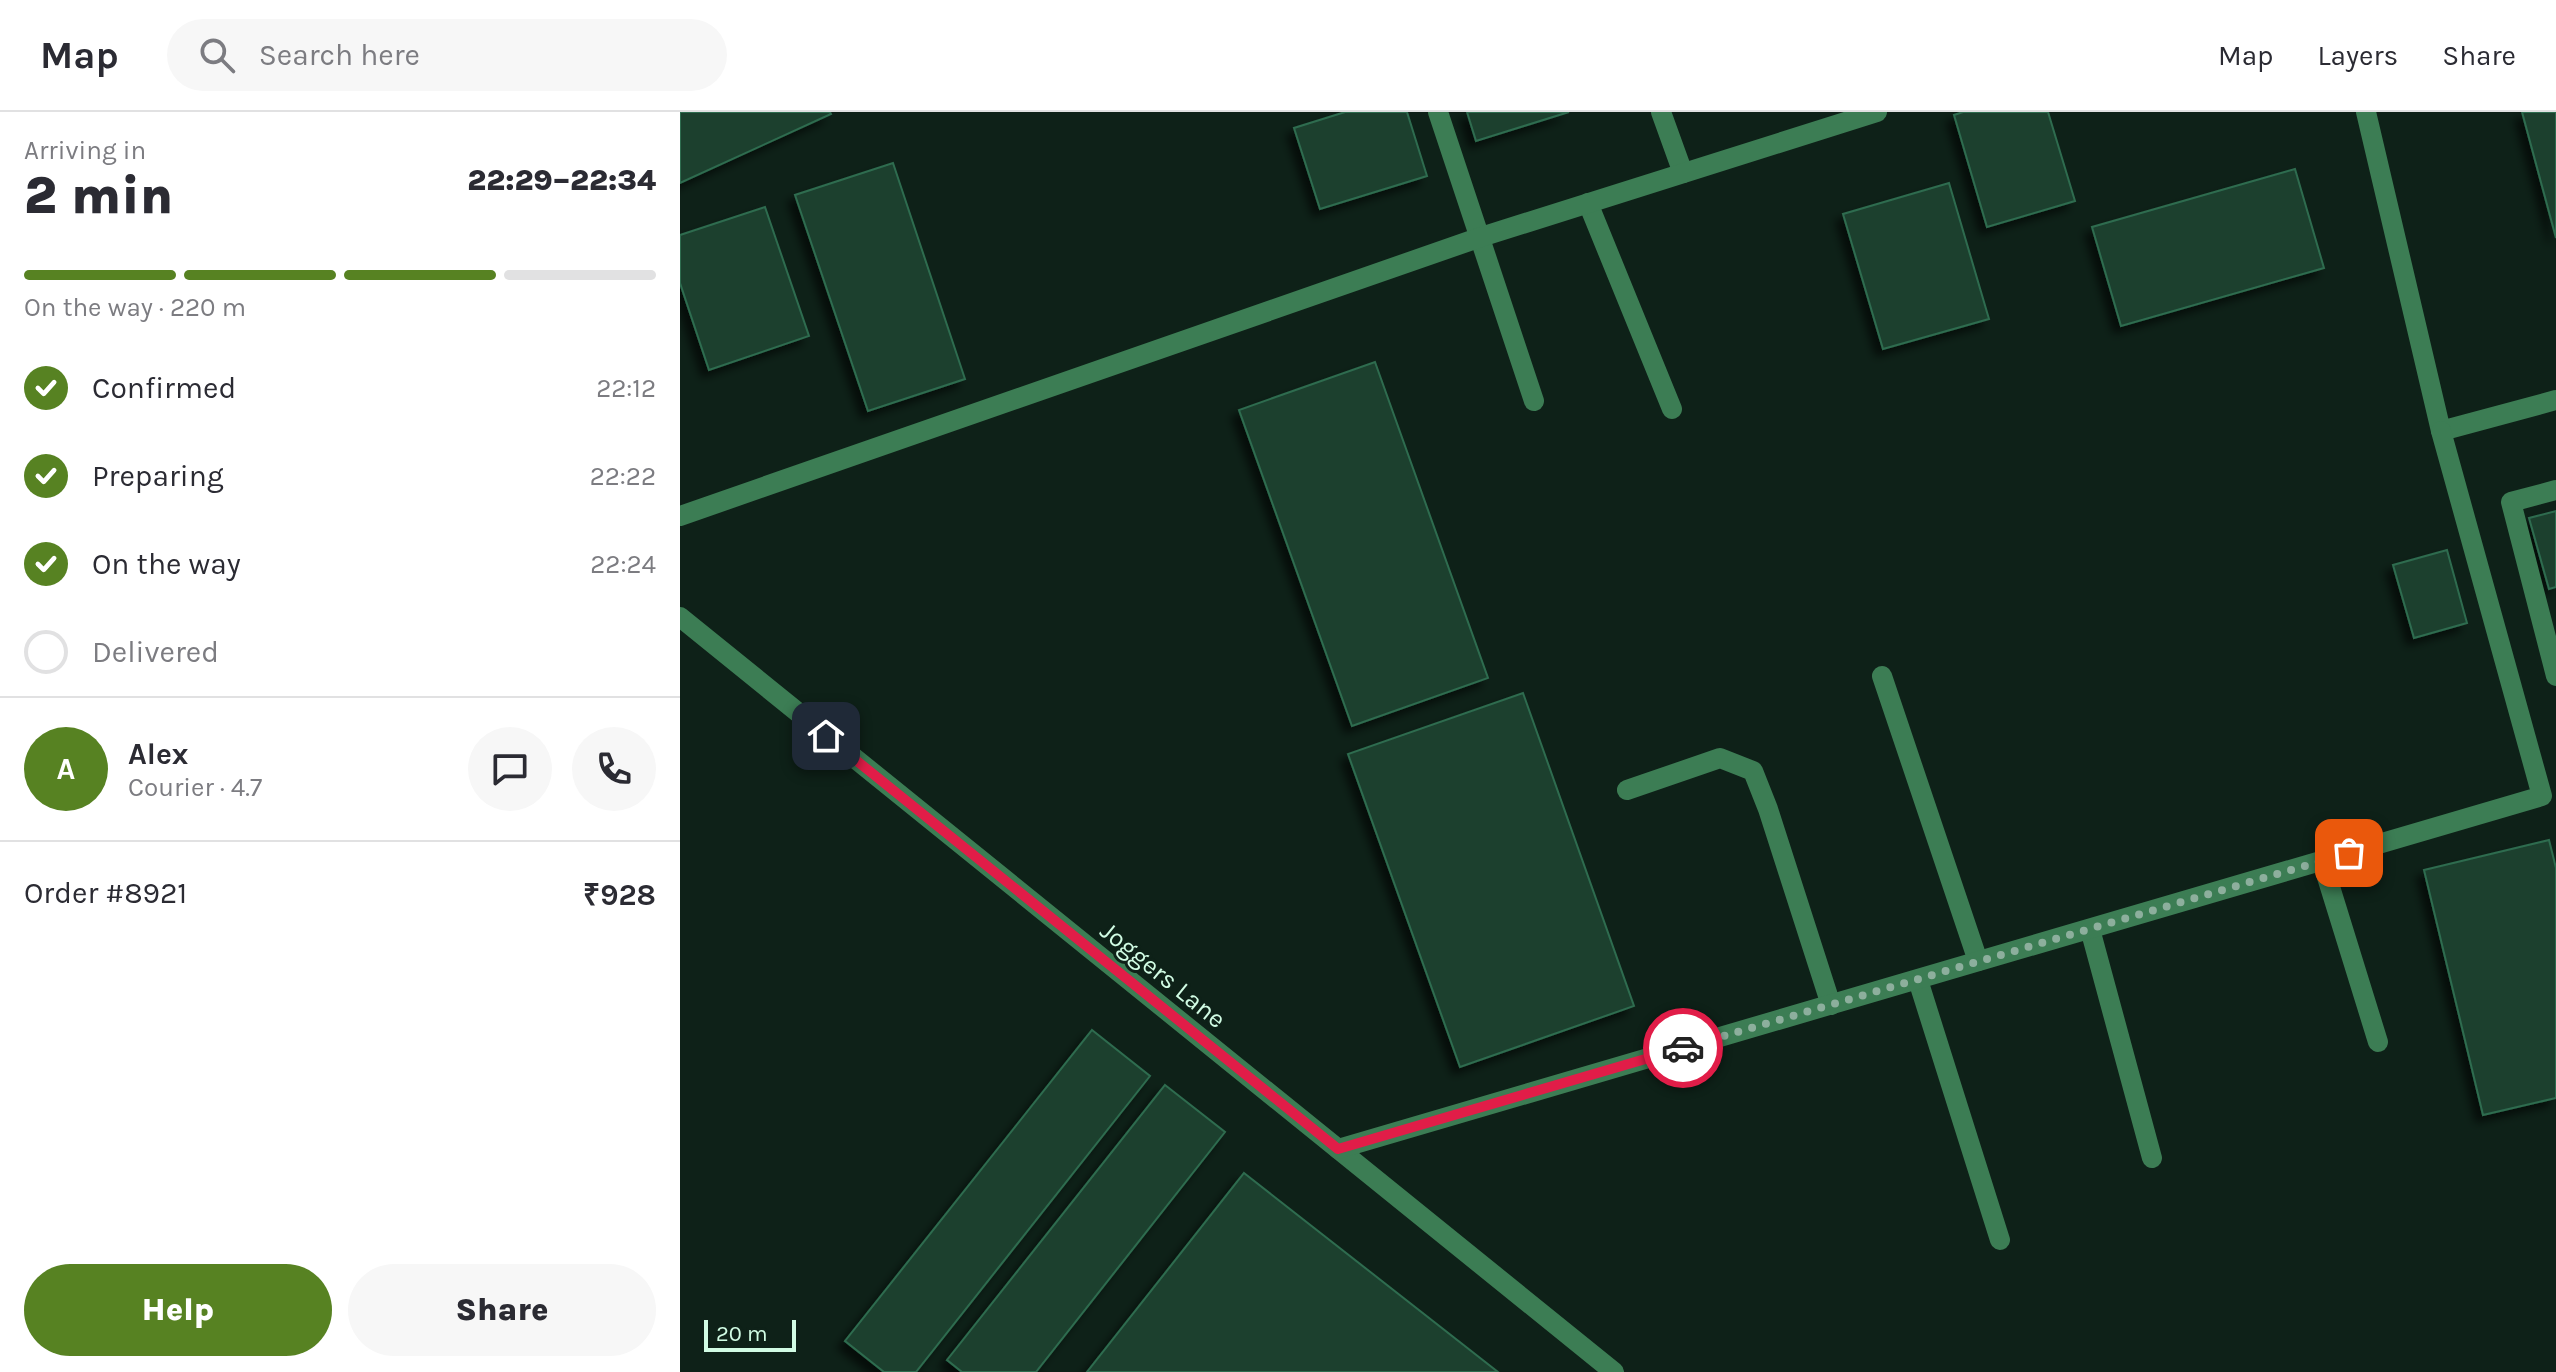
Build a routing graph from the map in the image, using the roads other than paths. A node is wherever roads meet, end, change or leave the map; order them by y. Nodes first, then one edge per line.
1 (1438, 112) edge
2 (1661, 112) edge
3 (1877, 112) edge
4 (2366, 112) edge
5 (1683, 173) junction
6 (1588, 203) junction
7 (1481, 237) junction
8 (2556, 400) edge
9 (1534, 401) dead end
10 (1672, 409) dead end
11 (2441, 431) junction
12 (2556, 490) edge
13 (680, 516) edge
14 (680, 617) edge
15 (1882, 676) dead end
16 (2556, 676) edge
17 (1627, 790) dead end
18 (2322, 861) junction
19 (2090, 929) junction
20 (1978, 961) junction
21 (1918, 980) junction
22 (1831, 1005) junction
23 (2378, 1042) dead end
24 (1338, 1149) junction
25 (2152, 1158) dead end
26 (2000, 1240) dead end
27 (1614, 1372) edge

1 - 7 street
2 - 5 street
3 - 5 street
4 - 11 street
5 - 6 street
6 - 7 street
6 - 10 street
7 - 9 street
7 - 13 street
8 - 11 street
11 - 18 street
12 - 16 street
14 - 24 street, Joggers Lane
15 - 20 street
17 - 22 street
18 - 19 street
18 - 23 street
19 - 20 street
19 - 25 street
20 - 21 street
21 - 22 street
21 - 26 street
22 - 24 street
24 - 27 street, Joggers Lane

